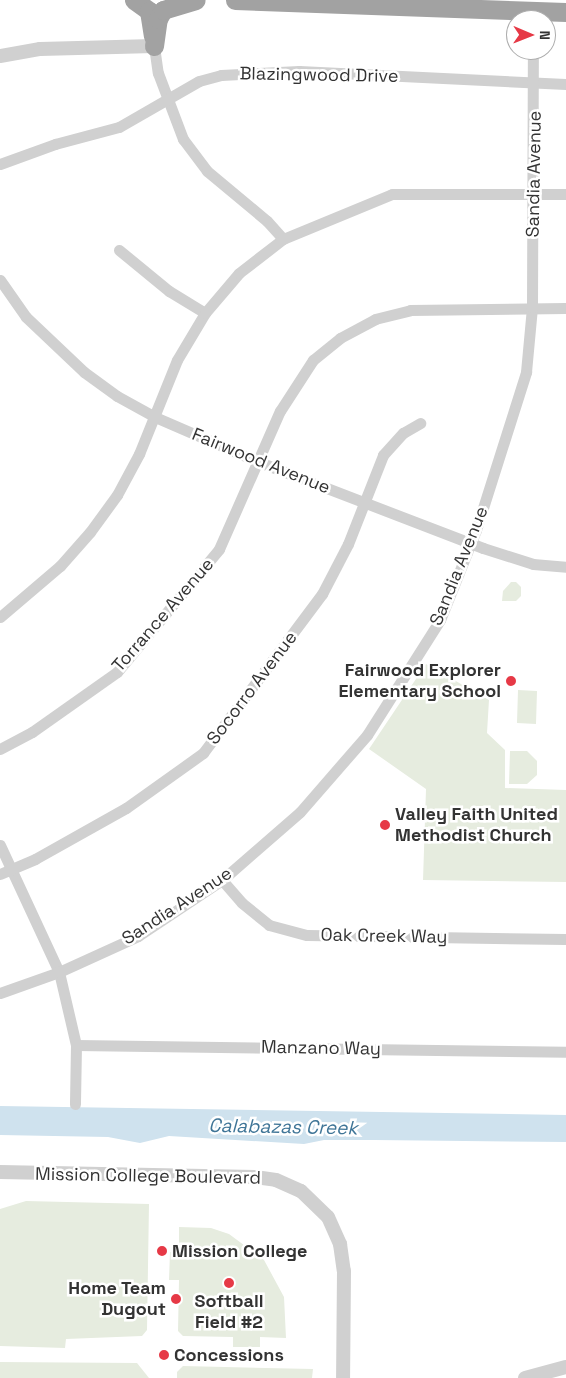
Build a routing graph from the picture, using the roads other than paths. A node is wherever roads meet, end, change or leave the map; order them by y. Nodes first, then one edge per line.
1 (134, 0) edge
2 (195, 0) edge
3 (235, 0) edge
4 (506, 10) edge
5 (154, 46) junction
6 (0, 56) edge
7 (534, 60) edge
8 (535, 82) junction
9 (566, 84) edge
10 (166, 100) junction
11 (0, 164) edge
12 (534, 194) junction
13 (566, 194) edge
14 (282, 239) junction
15 (119, 250) dead end
16 (0, 280) edge
17 (532, 307) junction
18 (566, 308) edge
19 (205, 313) junction
20 (155, 417) junction
21 (420, 423) dead end
22 (259, 462) junction
23 (366, 502) junction
24 (471, 543) junction
25 (566, 567) edge
26 (0, 617) edge
27 (0, 749) edge
28 (0, 846) edge
29 (5, 872) edge
30 (222, 880) junction
31 (566, 939) edge
32 (59, 972) junction
33 (0, 993) edge
34 (76, 1045) junction
35 (566, 1052) edge
36 (76, 1104) dead end
37 (0, 1172) edge
38 (566, 1367) edge
39 (343, 1378) edge
40 (525, 1378) edge

1 - 5 highway
2 - 5 highway
3 - 4 highway
5 - 6 street
5 - 10 street
7 - 8 street, Sandia Avenue
8 - 9 street, Blazingwood Drive
8 - 10 street, Blazingwood Drive
8 - 12 street, Sandia Avenue
10 - 11 street, Blazingwood Drive
10 - 14 street
12 - 13 street
12 - 14 street
12 - 17 street, Sandia Avenue
14 - 19 street
15 - 19 street
16 - 20 street, Fairwood Avenue
17 - 18 street, Torrance Avenue
17 - 22 street, Torrance Avenue
17 - 24 street, Sandia Avenue
19 - 20 street
20 - 22 street, Fairwood Avenue
20 - 26 street
21 - 23 street, Socorro Avenue
22 - 23 street, Fairwood Avenue
22 - 27 street, Torrance Avenue
23 - 24 street, Fairwood Avenue
23 - 29 street, Socorro Avenue
24 - 25 street, Fairwood Avenue
24 - 30 street, Sandia Avenue
28 - 29 street
29 - 32 street
30 - 31 street, Oak Creek Way
30 - 32 street, Sandia Avenue
32 - 33 street, Sandia Avenue
32 - 34 street
34 - 35 street, Manzano Way
34 - 36 street
37 - 39 street, Mission College Boulevard
38 - 40 street

